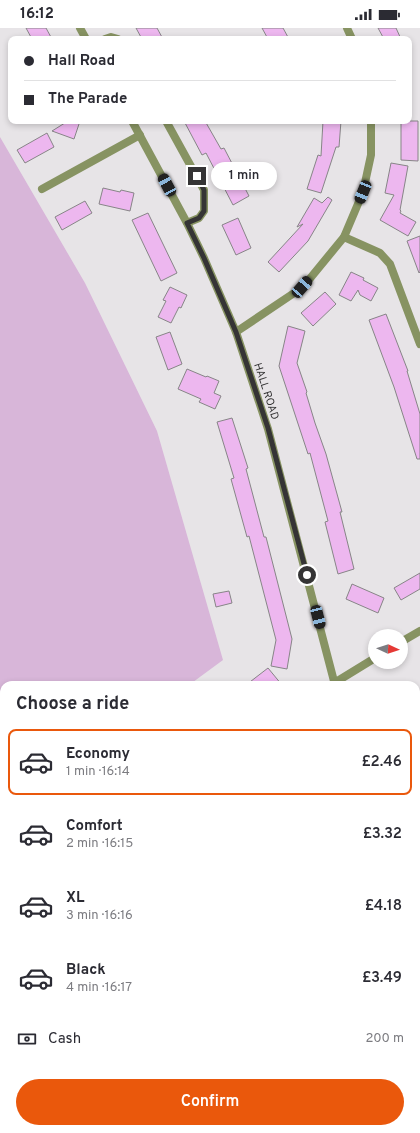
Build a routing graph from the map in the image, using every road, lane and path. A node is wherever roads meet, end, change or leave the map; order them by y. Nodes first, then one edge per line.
1 (134, 124) edge
2 (168, 124) edge
3 (371, 124) edge
4 (140, 135) junction
5 (42, 189) dead end
6 (187, 223) junction
7 (344, 238) junction
8 (236, 332) junction
9 (420, 344) edge
10 (420, 631) edge
11 (408, 638) edge
12 (368, 662) edge
13 (333, 681) edge
14 (339, 681) edge

1 - 4 street, HALL ROAD
2 - 6 street
3 - 7 street
4 - 5 street
4 - 6 street, HALL ROAD
6 - 8 street, HALL ROAD
7 - 8 street
7 - 9 street
8 - 13 street, HALL ROAD
10 - 11 street
12 - 14 street

